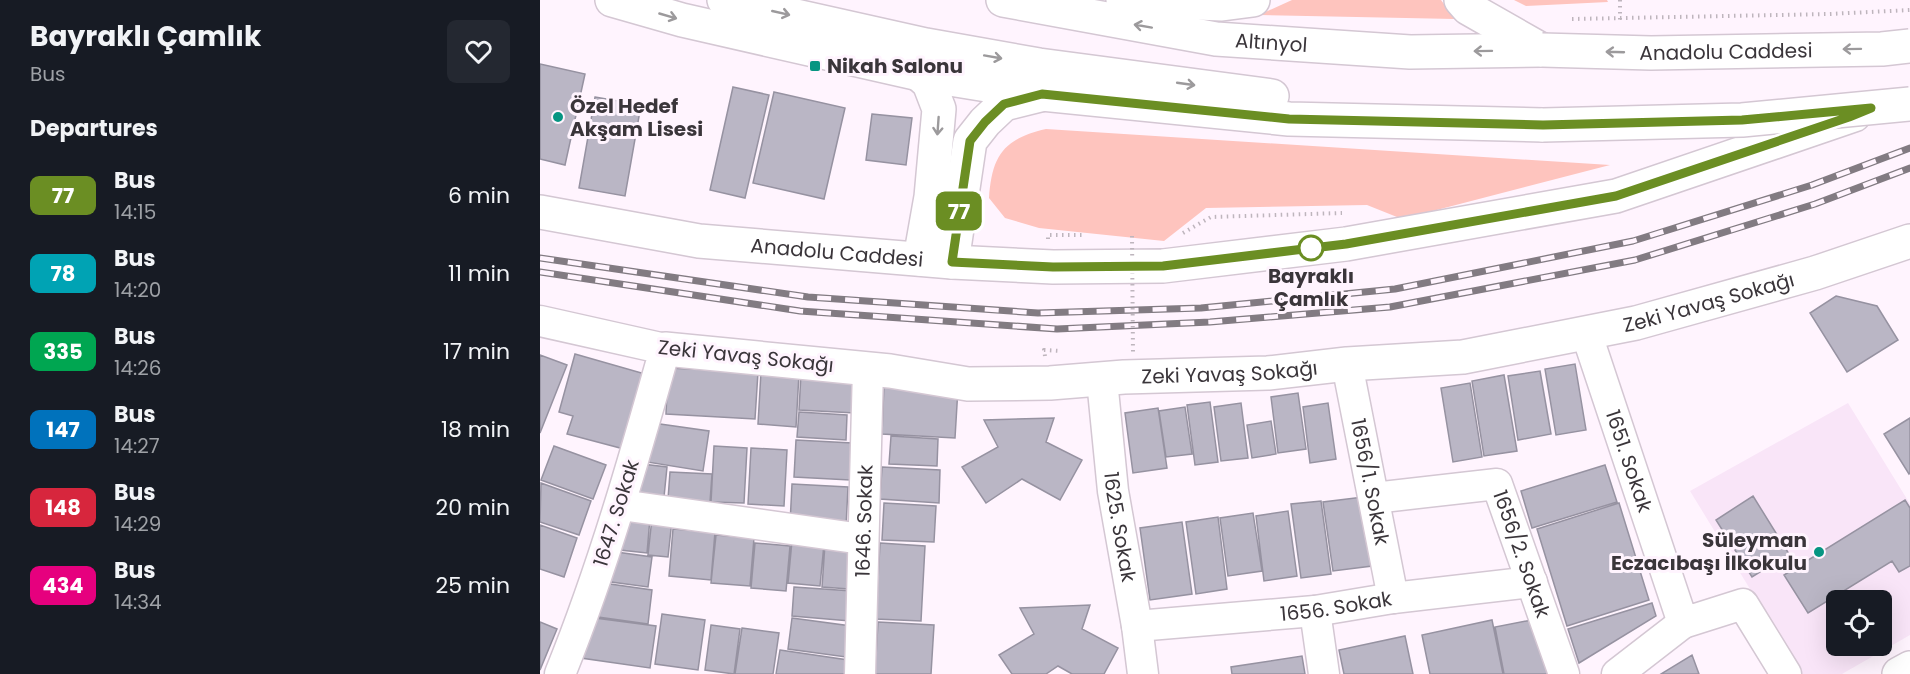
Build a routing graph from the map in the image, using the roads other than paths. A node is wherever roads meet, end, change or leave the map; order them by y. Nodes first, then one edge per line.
1 (612, 0) edge
2 (724, 0) edge
3 (1003, 0) edge
4 (1123, 0) edge
5 (1253, 0) edge
6 (1461, 0) edge
7 (1910, 46) edge
8 (1542, 50) junction
9 (919, 74) junction
10 (1910, 90) edge
11 (1042, 94) junction
12 (1910, 104) edge
13 (1543, 125) junction
14 (540, 212) edge
15 (1910, 241) edge
16 (920, 259) junction
17 (952, 262) junction
18 (540, 321) edge
19 (1586, 332) junction
20 (665, 350) junction
21 (1347, 364) junction
22 (868, 369) junction
23 (1101, 380) junction
24 (1374, 498) junction
25 (621, 505) junction
26 (862, 539) junction
27 (1532, 582) junction
28 (1393, 598) junction
29 (1315, 611) junction
30 (1683, 623) junction
31 (1137, 626) junction
32 (1910, 668) edge
33 (560, 674) edge
34 (860, 674) edge
35 (1143, 674) edge
36 (1324, 674) edge
37 (1564, 674) edge
38 (1617, 674) edge
39 (1786, 674) edge
40 (1899, 674) edge

1 -> 9 main road
2 -> 13 main road
8 -> 3 main road, Altınyol
4 - 5 main road
6 - 8 main road
7 -> 8 main road, Anadolu Caddesi, bridge
9 - 11 main road
9 -> 16 main road
10 - 17 main road, Anadolu Caddesi
11 - 13 main road
11 - 17 main road
12 - 13 main road, bridge
14 - 16 main road, Anadolu Caddesi
15 - 19 main road, Zeki Yavaş Sokağı
16 - 17 main road, Anadolu Caddesi
18 - 20 street, Zeki Yavaş Sokağı
19 - 21 main road, Zeki Yavaş Sokağı
19 - 30 street, 1651. Sokak
20 - 22 main road, Zeki Yavaş Sokağı
20 - 25 street, 1647. Sokak
21 - 23 main road, Zeki Yavaş Sokağı
21 - 24 street, 1656/1. Sokak
22 - 23 main road, Zeki Yavaş Sokağı
22 - 26 street, 1646. Sokak
23 - 31 street, 1625. Sokak
24 - 27 street, 1656/2. Sokak
24 - 28 street, 1656/1. Sokak
25 - 26 street
25 - 33 street, 1647. Sokak
26 - 34 street, 1646. Sokak
27 - 28 street, 1656. Sokak
27 - 37 street, 1656/2. Sokak
28 - 29 street, 1656. Sokak
29 - 31 street, 1656. Sokak
29 - 36 street
30 - 38 street
30 - 39 street
31 - 35 street, 1625. Sokak
32 - 40 main road

